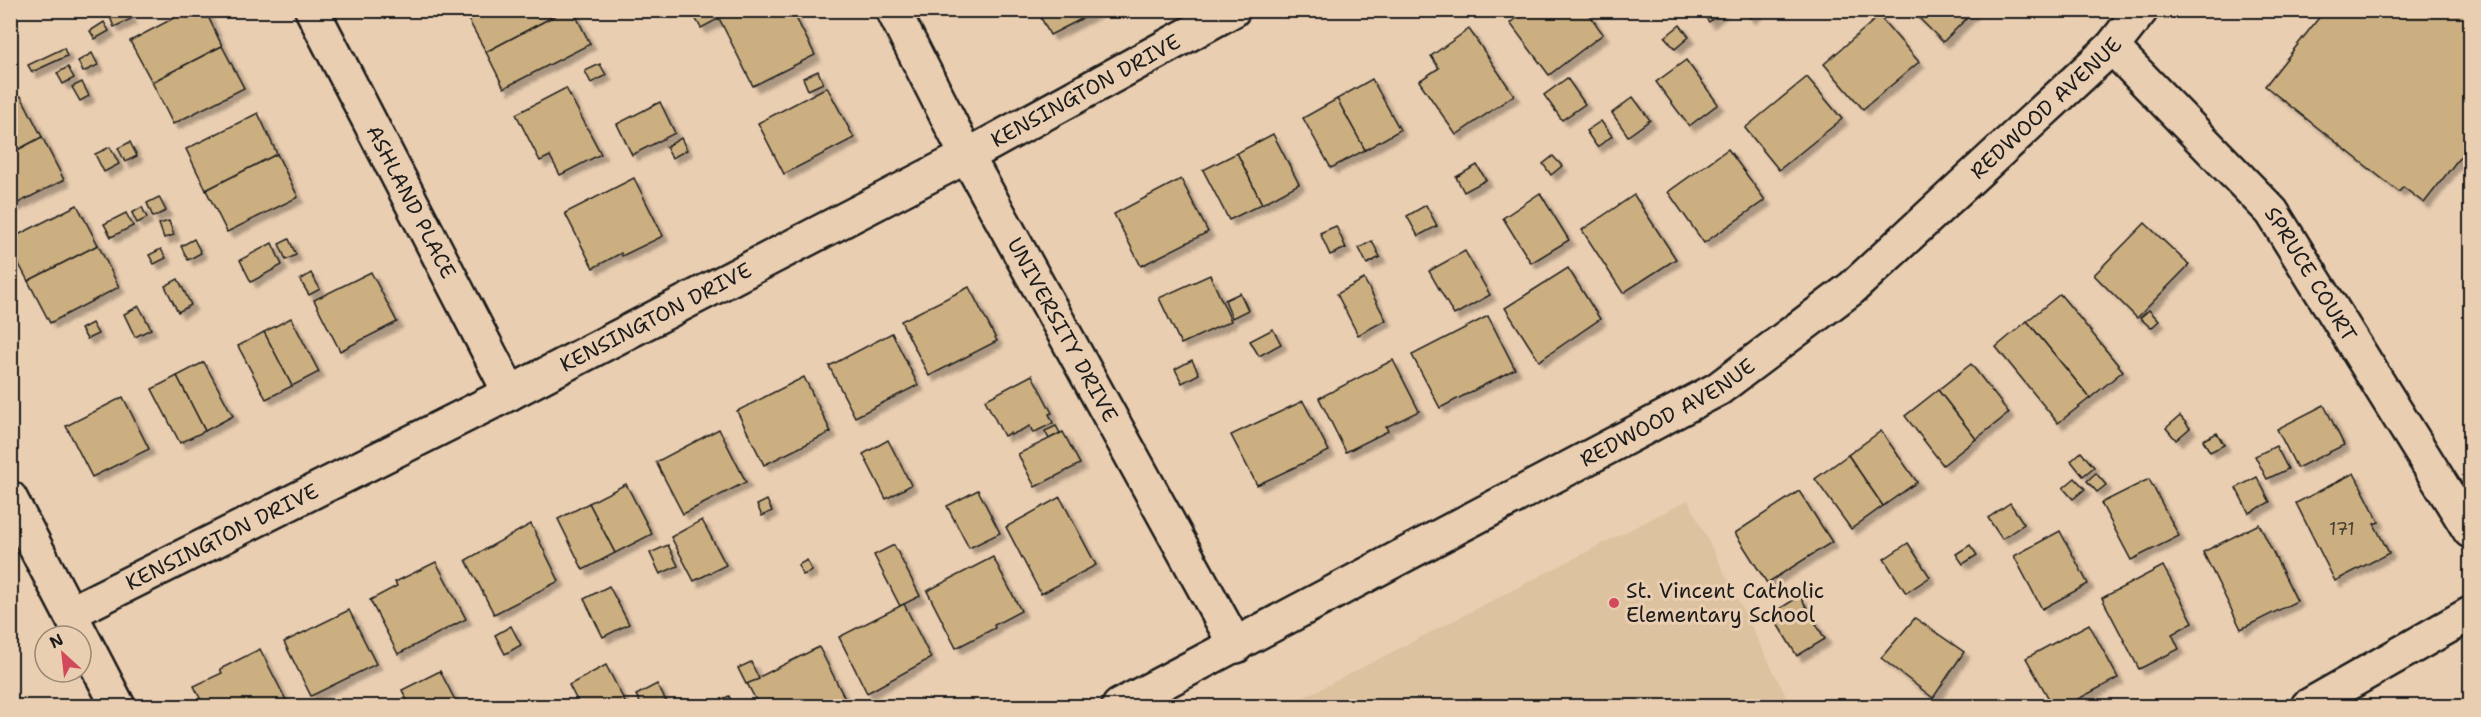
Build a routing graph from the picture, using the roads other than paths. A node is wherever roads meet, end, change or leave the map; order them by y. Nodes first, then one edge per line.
1 (312, 10) edge
2 (893, 10) edge
3 (1233, 10) edge
4 (2141, 10) edge
5 (2112, 47) junction
6 (968, 156) junction
7 (510, 393) junction
8 (10, 498) edge
9 (2470, 531) edge
10 (70, 613) junction
11 (2470, 614) edge
12 (1236, 646) junction
13 (118, 706) edge
14 (1119, 706) edge
15 (2308, 706) edge

1 - 7 street, ASHLAND PLACE
2 - 6 street, UNIVERSITY DRIVE
3 - 6 street, KENSINGTON DRIVE
4 - 5 street, REDWOOD AVENUE
5 - 9 street, SPRUCE COURT
5 - 12 street, REDWOOD AVENUE
6 - 7 street, KENSINGTON DRIVE
6 - 12 street, UNIVERSITY DRIVE
7 - 10 street, KENSINGTON DRIVE
8 - 10 street
10 - 13 street
11 - 15 street
12 - 14 street, REDWOOD AVENUE

